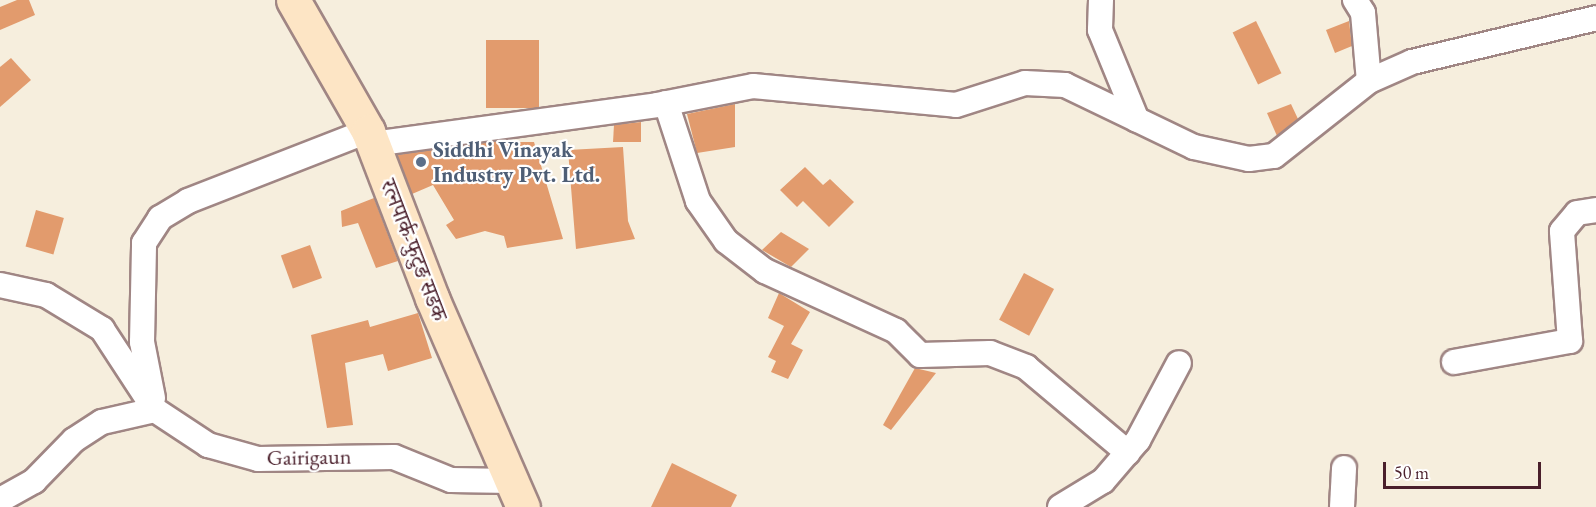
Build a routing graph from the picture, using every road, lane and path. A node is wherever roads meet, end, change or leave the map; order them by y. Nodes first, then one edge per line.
1 (293, 0) edge
2 (1101, 0) edge
3 (1355, 0) edge
4 (1596, 18) edge
5 (1370, 81) junction
6 (666, 103) junction
7 (1137, 120) junction
8 (370, 137) junction
9 (1596, 210) edge
10 (0, 285) edge
11 (1454, 362) dead end
12 (1179, 363) dead end
13 (155, 410) junction
14 (1128, 453) junction
15 (1344, 468) dead end
16 (517, 494) edge
17 (0, 500) edge
18 (1060, 507) edge
19 (1342, 507) edge

1 - 8 street, रत्नपार्क-फुटुङ सडक
2 - 7 street
3 - 5 street
4 - 5 street
5 - 7 street
6 - 7 street
6 - 8 street
6 - 14 street
8 - 13 street
8 - 16 street, रत्नपार्क-फुटुङ सडक
9 - 11 street
10 - 13 street
12 - 14 street
13 - 16 street, Gairigaun
13 - 17 street
14 - 18 street
15 - 19 street

